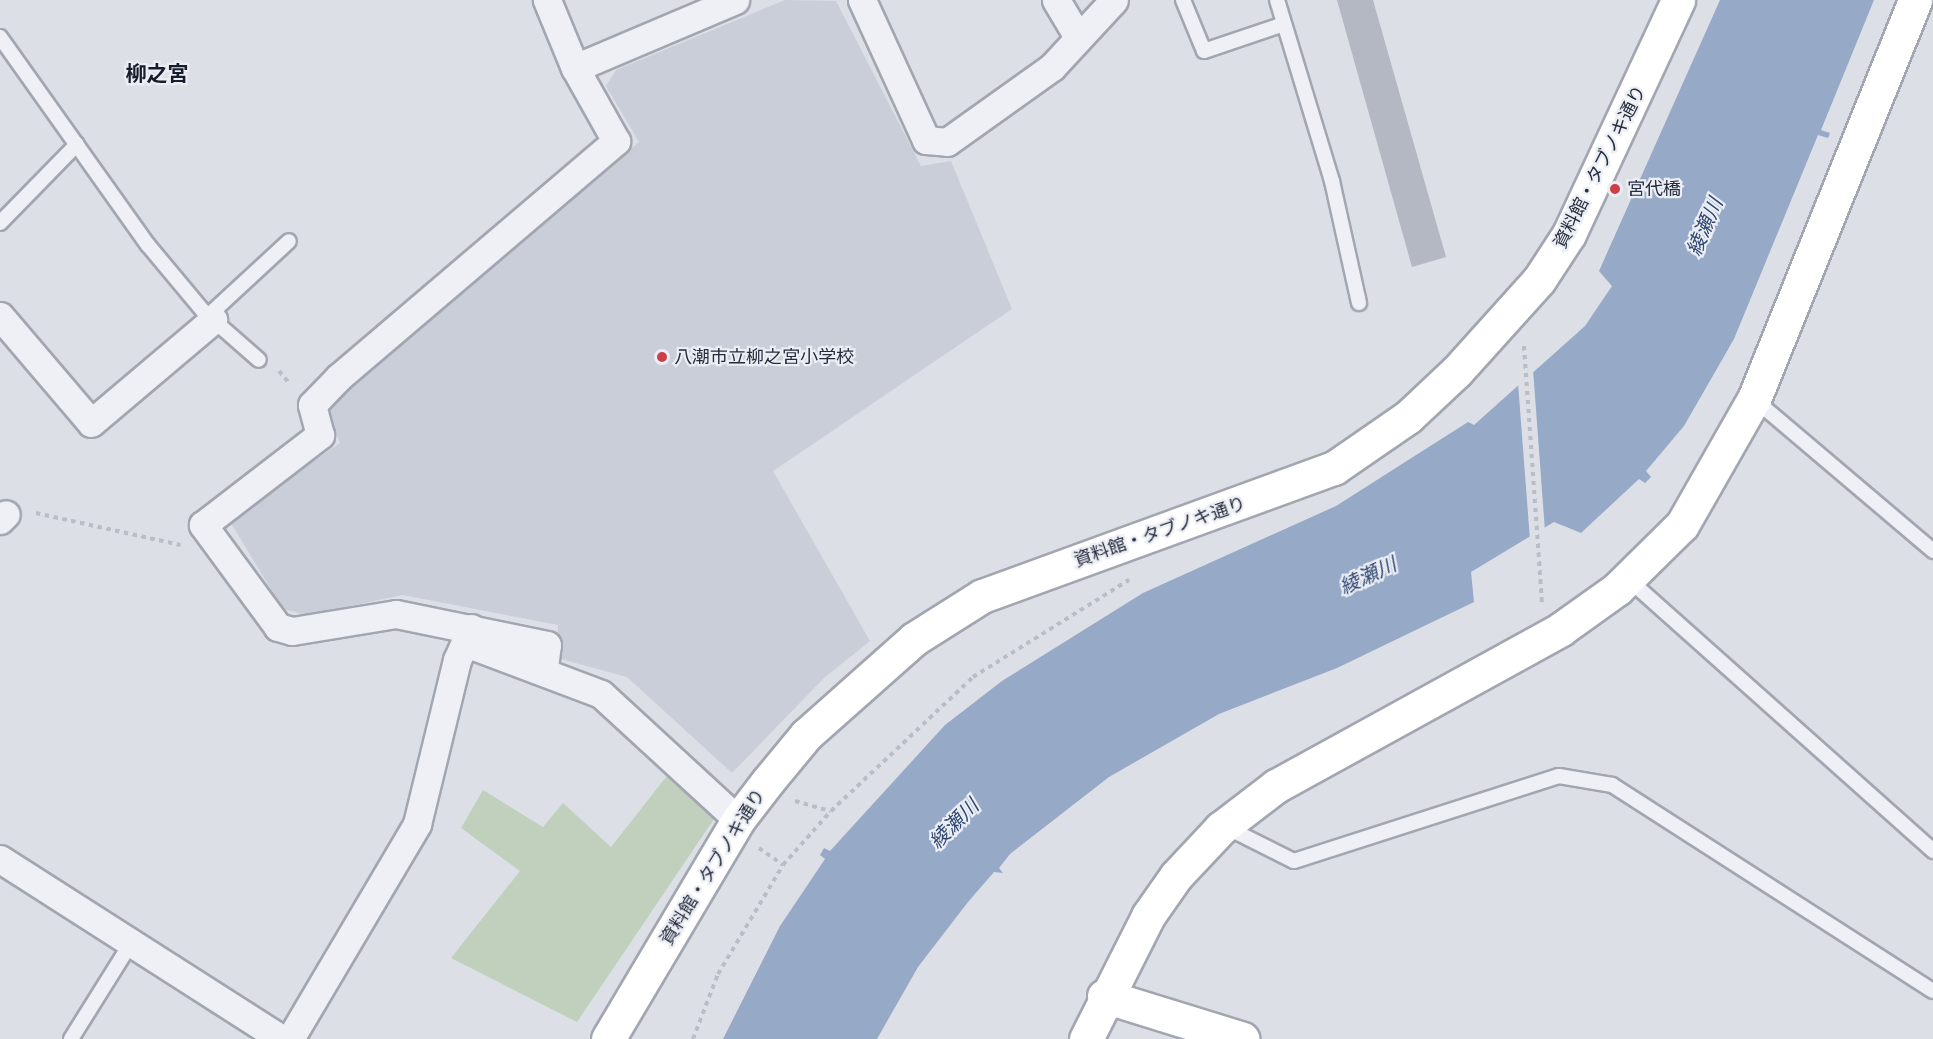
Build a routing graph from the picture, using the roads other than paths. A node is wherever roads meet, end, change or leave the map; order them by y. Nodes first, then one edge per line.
1 (547, 0) edge
2 (735, 0) edge
3 (862, 0) edge
4 (1056, 0) edge
5 (1114, 0) edge
6 (1183, 0) edge
7 (1277, 0) edge
8 (1678, 0) edge
9 (1915, 0) edge
10 (1284, 24) junction
11 (0, 37) edge
12 (1078, 37) junction
13 (575, 68) junction
14 (77, 144) junction
15 (0, 223) edge
16 (289, 241) dead end
17 (1359, 303) dead end
18 (0, 315) edge
19 (210, 318) junction
20 (259, 360) road end
21 (1754, 399) junction
22 (1933, 551) edge
23 (1628, 579) junction
24 (468, 635) junction
25 (738, 820) junction
26 (1224, 826) junction
27 (1933, 851) edge
28 (0, 860) edge
29 (131, 943) junction
30 (1933, 991) edge
31 (1104, 996) junction
32 (71, 1039) edge
33 (281, 1039) edge
34 (290, 1039) edge
35 (608, 1039) edge
36 (1086, 1039) edge
37 (1243, 1039) edge

1 - 13 street
2 - 13 street
3 - 12 street
4 - 12 street
5 - 12 street
6 - 10 lane
7 - 10 lane
8 - 25 street, 資料館・タブノキ通り
9 - 21 street
10 - 17 lane
11 - 14 lane
13 - 24 street
14 - 15 lane
14 - 19 lane
16 - 19 lane
18 - 19 street
19 - 20 lane
21 - 22 lane
21 - 23 street
23 - 26 street
23 - 27 lane
24 - 25 street
24 - 34 street
25 - 35 street, 資料館・タブノキ通り
26 - 30 lane
26 - 31 street
28 - 29 street
29 - 32 lane
29 - 33 street
31 - 36 street
31 - 37 street

